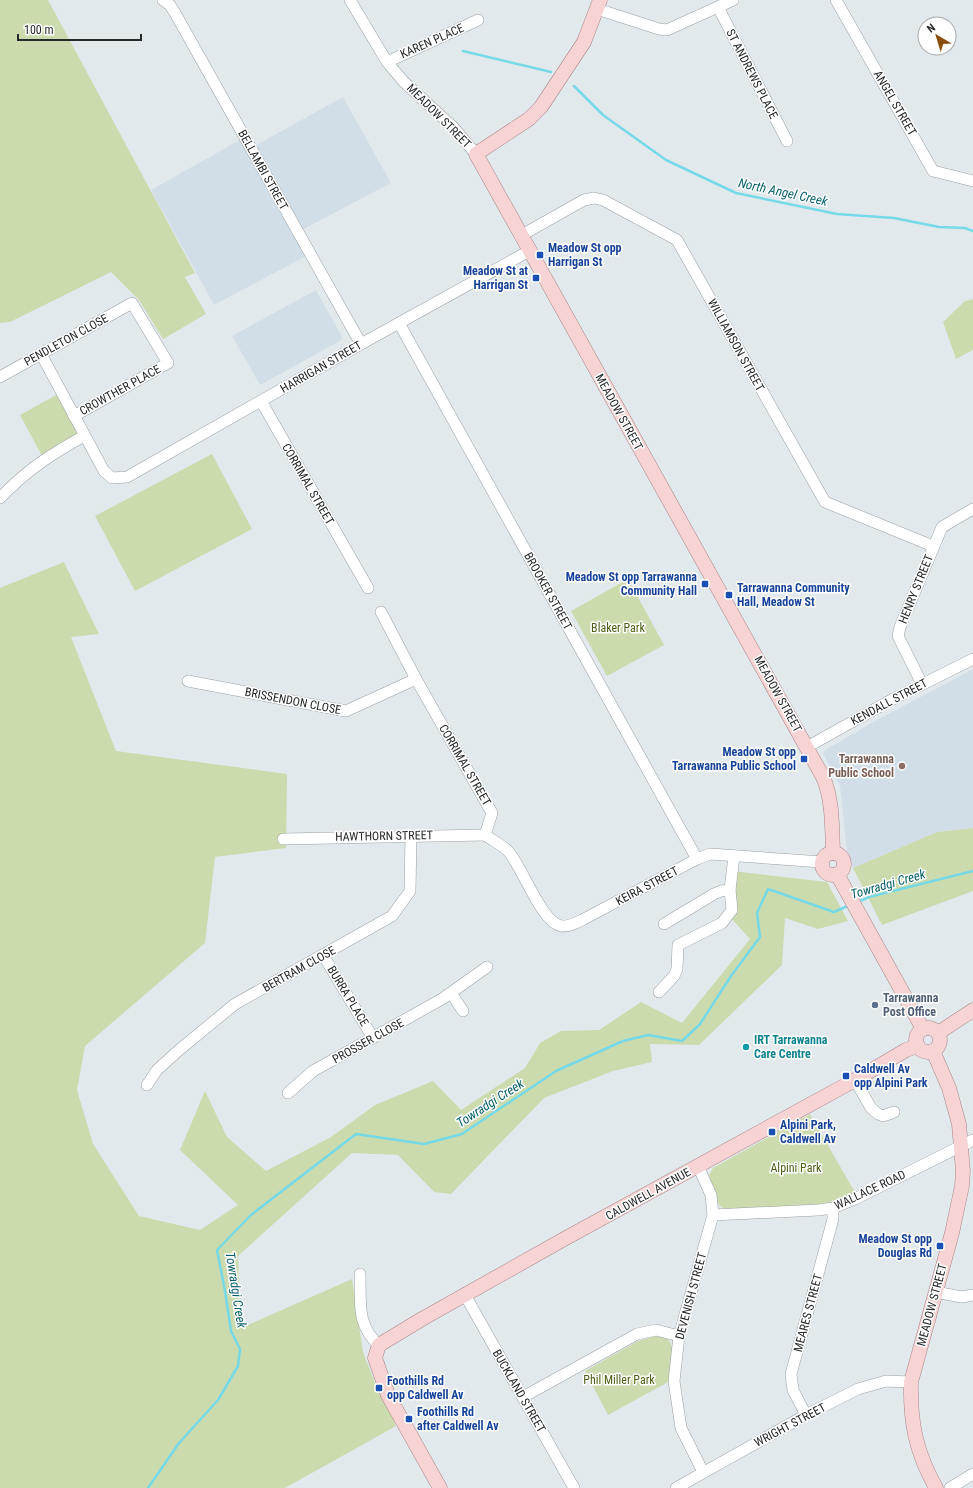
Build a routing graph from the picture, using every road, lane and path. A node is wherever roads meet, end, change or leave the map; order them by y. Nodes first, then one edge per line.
1 (350, 0) edge
2 (732, 0) edge
3 (836, 0) edge
4 (170, 2) edge
5 (598, 4) edge
6 (718, 7) junction
7 (478, 20) dead end
8 (387, 62) junction
9 (787, 141) dead end
10 (476, 154) junction
11 (973, 181) edge
12 (520, 236) junction
13 (529, 251) junction
14 (132, 303) joint
15 (399, 322) junction
16 (361, 344) junction
17 (41, 354) junction
18 (0, 377) edge
19 (261, 401) junction
20 (74, 416) junction
21 (84, 436) junction
22 (0, 498) edge
23 (973, 509) edge
24 (934, 546) junction
25 (368, 588) dead end
26 (381, 612) dead end
27 (973, 659) edge
28 (416, 679) junction
29 (188, 681) dead end
30 (922, 684) junction
31 (807, 747) junction
32 (485, 835) junction
33 (411, 836) junction
34 (283, 839) dead end
35 (833, 853) junction
36 (734, 856) junction
37 (697, 859) junction
38 (822, 862) junction
39 (837, 874) junction
40 (730, 890) junction
41 (664, 924) dead end
42 (324, 954) junction
43 (487, 968) dead end
44 (658, 992) dead end
45 (451, 993) junction
46 (973, 1010) edge
47 (463, 1011) dead end
48 (923, 1029) junction
49 (938, 1033) junction
50 (373, 1038) junction
51 (918, 1046) junction
52 (933, 1051) junction
53 (855, 1080) junction
54 (146, 1085) dead end
55 (288, 1093) dead end
56 (894, 1112) dead end
57 (967, 1143) edge
58 (698, 1166) junction
59 (833, 1208) junction
60 (713, 1215) junction
61 (360, 1274) dead end
62 (935, 1292) junction
63 (465, 1295) junction
64 (973, 1295) edge
65 (679, 1336) junction
66 (379, 1345) junction
67 (911, 1382) junction
68 (523, 1397) junction
69 (806, 1416) junction
70 (703, 1472) junction
71 (973, 1474) edge
72 (440, 1488) edge
73 (574, 1488) edge
74 (676, 1488) edge
75 (936, 1488) edge
76 (950, 1488) edge

1 - 8 street, MEADOW STREET
2 - 6 street
3 - 11 street, ANGEL STREET
4 - 16 street, BELLAMBI STREET
5 - 6 street
5 - 10 main road
6 - 9 street, ST ANDREWS PLACE
7 - 8 street, KAREN PLACE
8 - 10 street, MEADOW STREET
10 - 12 main road, MEADOW STREET
12 - 13 main road, MEADOW STREET
12 - 24 street, WILLIAMSON STREET
13 - 15 street, HARRIGAN STREET
13 - 31 main road, MEADOW STREET
14 - 17 street, PENDLETON CLOSE
14 - 20 street, CROWTHER PLACE
15 - 16 street, HARRIGAN STREET
15 - 37 street, BROOKER STREET
16 - 19 street, HARRIGAN STREET
17 - 18 street, PENDLETON CLOSE
17 - 20 street
19 - 21 street, HARRIGAN STREET
19 - 25 street, CORRIMAL STREET
20 - 21 street
21 - 22 street
23 - 24 street, HENRY STREET
24 - 30 street, HENRY STREET
26 - 28 street, CORRIMAL STREET
27 - 30 street, KENDALL STREET
28 - 29 street, BRISSENDON CLOSE
28 - 32 street, CORRIMAL STREET
30 - 31 street, KENDALL STREET
31 - 35 main road, MEADOW STREET
32 - 33 street, HAWTHORN STREET
32 - 37 street, KEIRA STREET
33 - 34 street, HAWTHORN STREET
33 - 42 street, BERTRAM CLOSE
35 - 38 main road
35 - 39 main road
36 - 37 street, KEIRA STREET
36 - 38 street, KEIRA STREET
36 - 40 street
38 - 39 main road
39 - 48 main road
40 - 41 street
40 - 44 street
42 - 50 street, BURRA PLACE
42 - 54 street, BERTRAM CLOSE
43 - 45 street, PROSSER CLOSE
45 - 47 street
45 - 50 street, PROSSER CLOSE
46 - 49 main road
48 - 49 main road
48 - 51 main road
49 - 52 main road
50 - 55 street, PROSSER CLOSE
51 - 52 main road
51 - 53 main road, CALDWELL AVENUE
52 - 57 main road, MEADOW STREET
53 - 56 street
53 - 58 main road, CALDWELL AVENUE
57 - 59 street, WALLACE ROAD
57 - 62 main road, MEADOW STREET
58 - 60 street, DEVENISH STREET
58 - 63 main road, CALDWELL AVENUE
59 - 60 street, WALLACE ROAD
59 - 69 street, MEARES STREET
60 - 65 street, DEVENISH STREET
61 - 66 street
62 - 64 street
62 - 67 main road, MEADOW STREET
63 - 66 main road, CALDWELL AVENUE
63 - 68 street, BUCKLAND STREET
65 - 68 street
65 - 70 street, DEVENISH STREET
66 - 72 main road
67 - 69 street, WRIGHT STREET
67 - 75 main road, MEADOW STREET
68 - 73 street, BUCKLAND STREET
69 - 70 street, WRIGHT STREET
70 - 74 street, WRIGHT STREET
71 - 76 street

